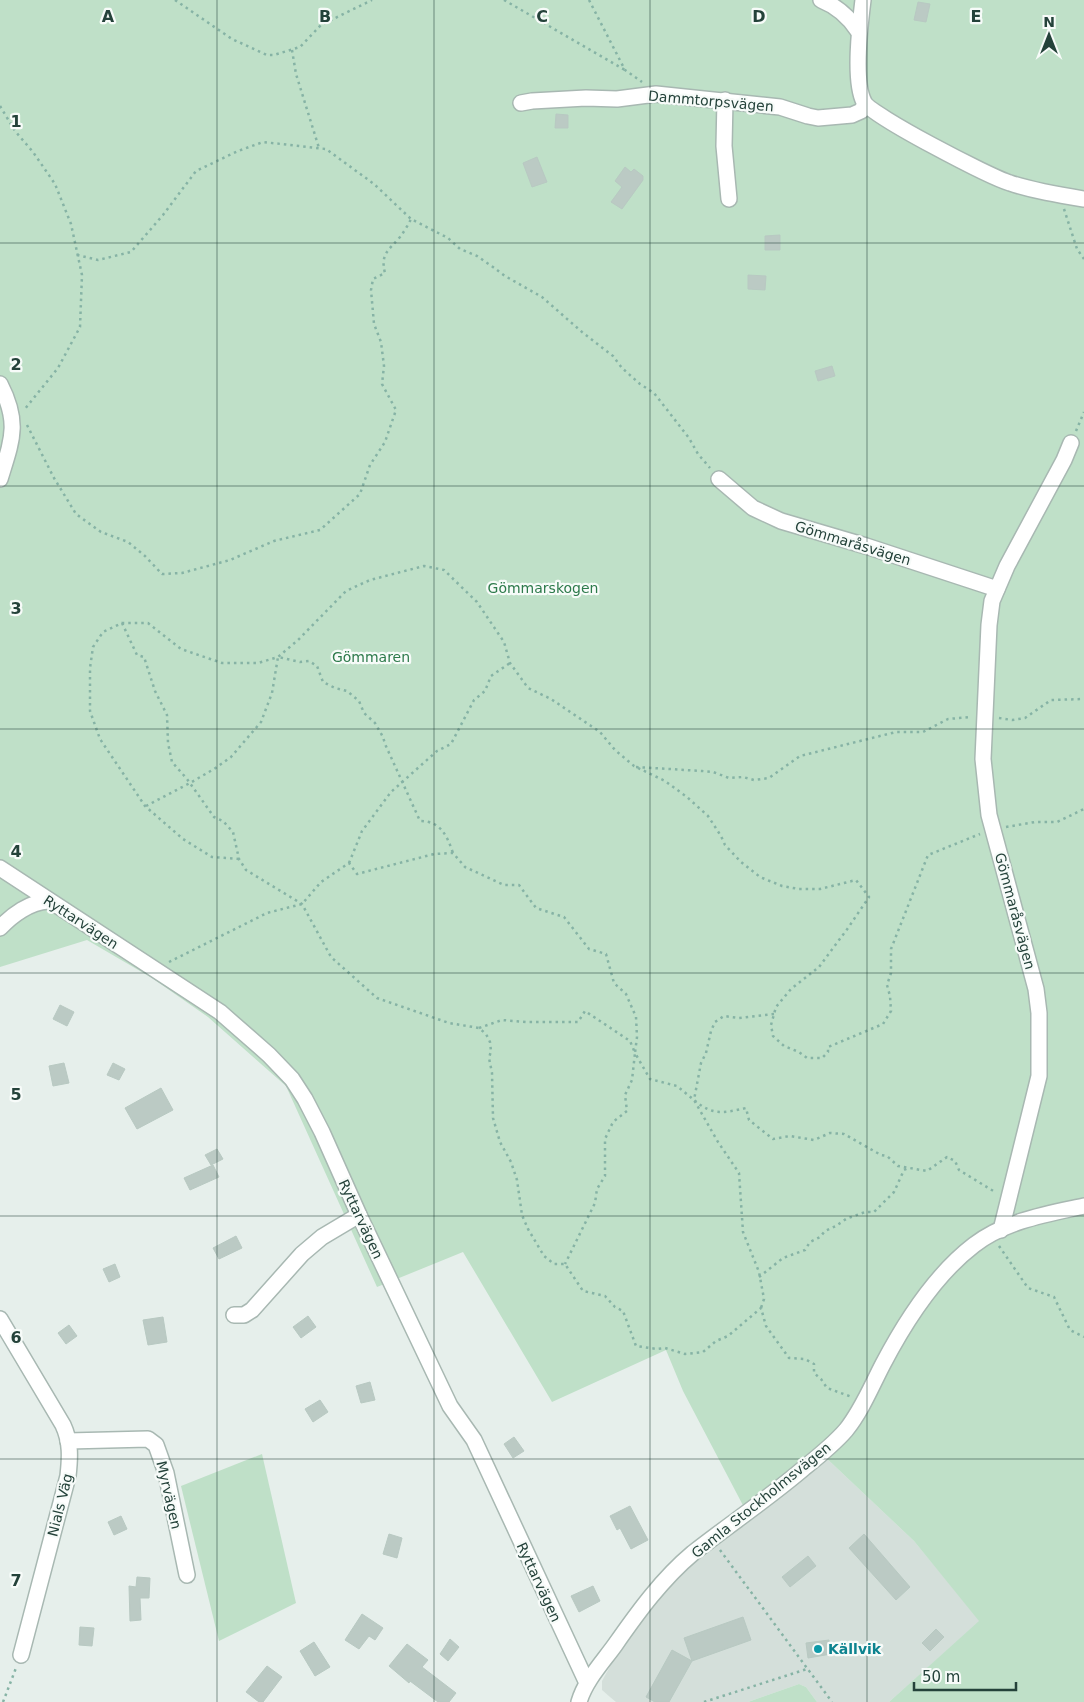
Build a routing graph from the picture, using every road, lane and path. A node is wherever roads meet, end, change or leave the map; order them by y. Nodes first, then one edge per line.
1 (175, 0) edge
2 (372, 0) edge
3 (504, 0) edge
4 (589, 0) edge
5 (821, 0) edge
6 (863, 0) edge
7 (858, 31) junction
8 (292, 50) junction
9 (625, 70) junction
10 (656, 94) junction
11 (725, 100) junction
12 (521, 103) dead end
13 (865, 105) junction
14 (0, 106) edge
15 (319, 148) junction
16 (1061, 195) junction
17 (729, 198) dead end
18 (1084, 199) edge
19 (411, 219) junction
20 (77, 255) junction
21 (1084, 259) edge
22 (0, 384) edge
23 (1084, 412) edge
24 (19, 424) junction
25 (1071, 443) joint
26 (0, 479) edge
27 (719, 479) joint
28 (997, 589) junction
29 (122, 623) junction
30 (278, 657) junction
31 (510, 663) junction
32 (1084, 699) edge
33 (985, 717) junction
34 (634, 766) junction
35 (403, 781) junction
36 (190, 784) junction
37 (145, 806) junction
38 (1084, 809) edge
39 (993, 829) junction
40 (453, 853) junction
41 (239, 859) junction
42 (349, 863) junction
43 (0, 868) edge
44 (48, 901) junction
45 (302, 904) junction
46 (0, 928) edge
47 (154, 969) junction
48 (774, 1014) junction
49 (479, 1028) junction
50 (635, 1053) junction
51 (694, 1100) junction
52 (908, 1168) junction
53 (1008, 1198) junction
54 (1084, 1206) edge
55 (359, 1215) junction
56 (996, 1232) junction
57 (564, 1264) junction
58 (760, 1277) junction
59 (760, 1308) junction
60 (234, 1315) dead end
61 (0, 1319) edge
62 (1084, 1337) edge
63 (862, 1407) junction
64 (68, 1441) junction
65 (712, 1539) junction
66 (187, 1575) dead end
67 (21, 1655) joint
68 (807, 1669) junction
69 (587, 1683) junction
70 (3, 1702) edge
71 (579, 1702) edge
72 (704, 1702) edge
73 (832, 1702) edge

1 - 8 path
2 - 8 path
3 - 9 path
4 - 9 path
5 - 7 street
6 - 7 street
7 - 13 street
8 - 15 path
9 - 10 path
10 - 11 street, Dammtorpsvägen
10 - 12 street, Dammtorpsvägen
11 - 13 street, Dammtorpsvägen
11 - 17 street
13 - 16 street
14 - 20 path
15 - 19 path
15 - 20 path
16 - 18 street
16 - 21 path
19 - 24 path
19 - 27 path
20 - 24 path
22 - 24 street
23 - 25 path
24 - 26 street
25 - 28 street, Gömmaråsvägen
27 - 28 street, Gömmaråsvägen
28 - 33 street, Gömmaråsvägen
29 - 30 path
29 - 36 path
29 - 37 path
30 - 31 path
30 - 35 path
30 - 36 path
31 - 34 path
31 - 35 path
32 - 33 path
33 - 34 path
33 - 39 street, Gömmaråsvägen
34 - 48 path
35 - 40 path
35 - 42 path
36 - 37 path
36 - 41 path
37 - 41 path
38 - 39 path
39 - 48 path
39 - 53 street, Gömmaråsvägen
40 - 42 path
40 - 50 path
41 - 45 path
42 - 45 path
43 - 44 street, Ryttarvägen
44 - 46 street
44 - 47 street, Ryttarvägen
45 - 47 path
45 - 49 path
47 - 55 street, Ryttarvägen
48 - 51 path
49 - 50 path
49 - 57 path
50 - 51 path
50 - 57 path
51 - 52 path
51 - 58 path
52 - 53 path
52 - 58 path
53 - 56 street, Gömmaråsvägen
54 - 56 street, Gamla Stockholmsvägen
55 - 60 street
55 - 69 street, Ryttarvägen
56 - 62 path
56 - 63 street, Gamla Stockholmsvägen
57 - 59 path
58 - 59 path
59 - 63 path
61 - 64 street, Nials Väg
63 - 65 street, Gamla Stockholmsvägen
64 - 66 street, Myrvägen
64 - 67 street, Nials Väg
65 - 68 path
65 - 69 street, Gamla Stockholmsvägen
67 - 70 path
68 - 72 path
68 - 73 path
69 - 71 street, Gamla Stockholmsvägen

